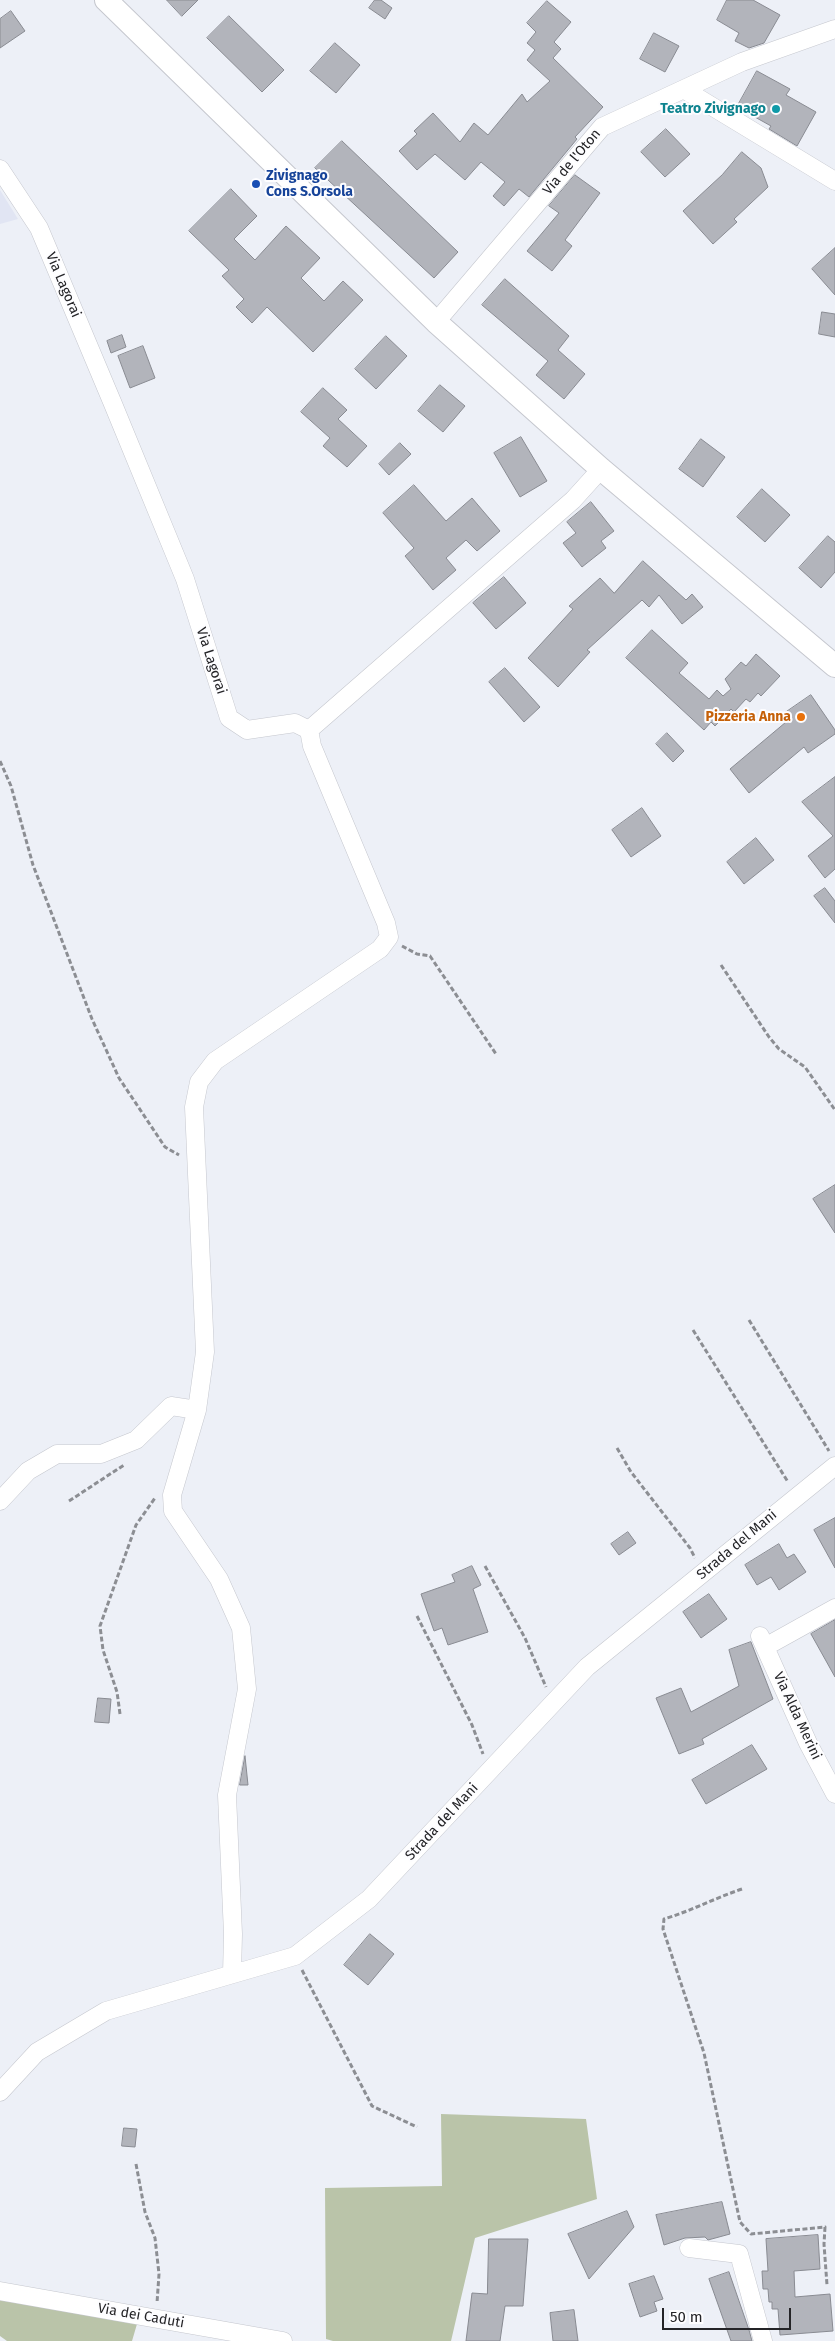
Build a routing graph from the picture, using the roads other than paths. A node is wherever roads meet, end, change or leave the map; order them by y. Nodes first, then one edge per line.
1 (106, 0) edge
2 (835, 29) edge
3 (685, 90) junction
4 (0, 170) edge
5 (835, 181) edge
6 (436, 322) junction
7 (601, 469) junction
8 (835, 666) edge
9 (309, 730) junction
10 (197, 1410) junction
11 (832, 1459) edge
12 (0, 1501) edge
13 (835, 1608) edge
14 (835, 1794) edge
15 (232, 1974) junction
16 (0, 2092) edge
17 (689, 2248) dead end
18 (0, 2291) edge
19 (283, 2341) edge
20 (763, 2341) edge

1 - 6 main road
2 - 3 street, Via de l'Oton
3 - 5 street
3 - 6 street, Via de l'Oton
4 - 9 street, Via Lagorai
6 - 7 main road
7 - 8 main road
7 - 9 street
9 - 10 street
10 - 12 street
10 - 15 street
11 - 15 street, Strada del Mani
13 - 14 street, Via Alda Merini
15 - 16 street, Strada del Mani
17 - 20 street
18 - 19 street, Via dei Caduti

